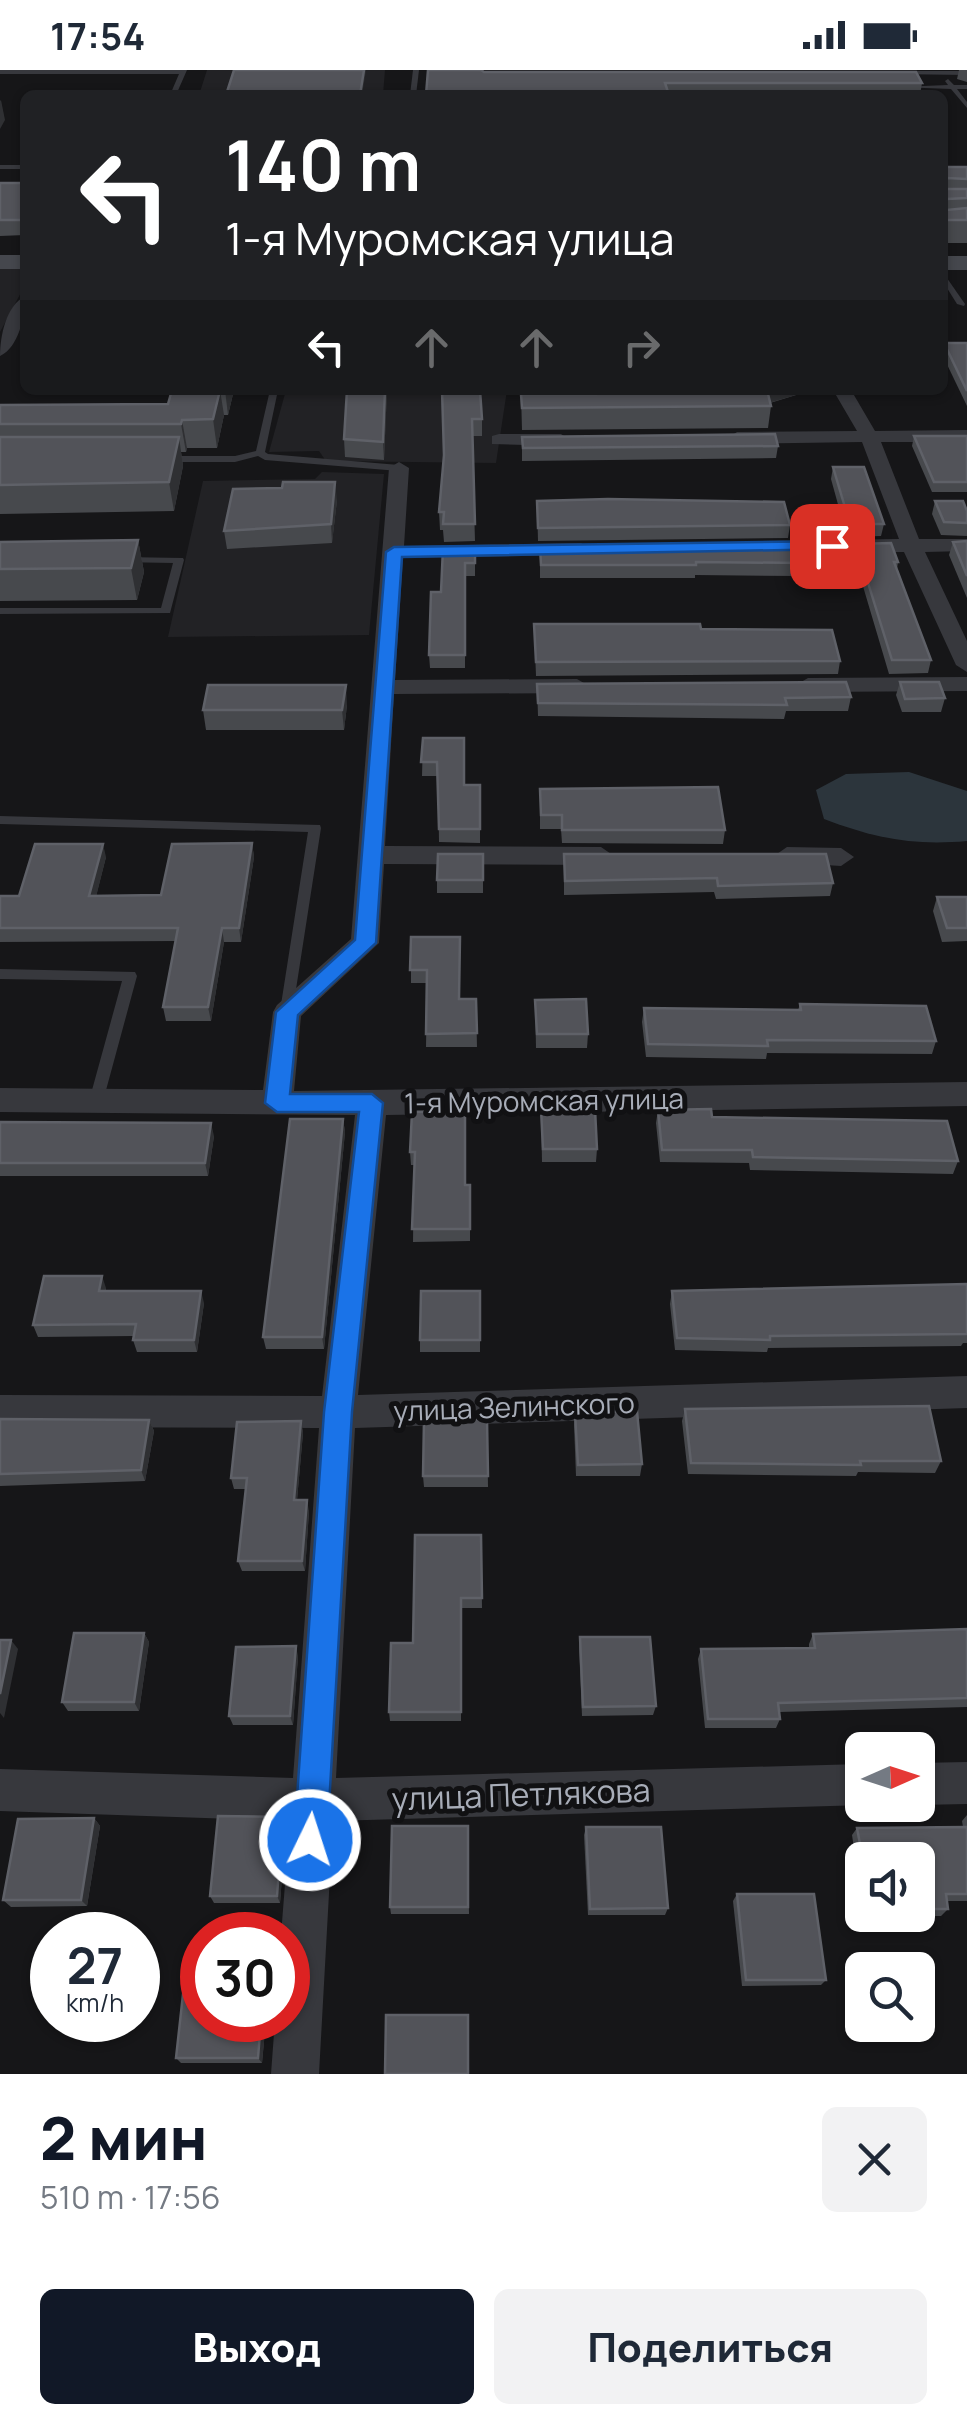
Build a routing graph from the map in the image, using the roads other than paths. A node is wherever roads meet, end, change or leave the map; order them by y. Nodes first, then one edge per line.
1 (183, 71) edge
2 (765, 71) edge
3 (0, 72) edge
4 (710, 72) edge
5 (824, 72) edge
6 (940, 72) edge
7 (883, 73) edge
8 (967, 73) edge
9 (894, 87) edge
10 (952, 87) junction
11 (967, 87) edge
12 (967, 106) edge
13 (948, 283) edge
14 (961, 304) dead end
15 (20, 311) edge
16 (2, 345) edge
17 (273, 395) edge
18 (845, 395) edge
19 (870, 436) junction
20 (967, 436) edge
21 (714, 438) edge
22 (499, 440) dead end
23 (577, 440) edge
24 (260, 453) junction
25 (157, 459) edge
26 (400, 468) joint
27 (911, 544) junction
28 (967, 544) edge
29 (732, 547) edge
30 (593, 549) edge
31 (394, 552) junction
32 (100, 560) edge
33 (0, 610) edge
34 (967, 665) edge
35 (967, 684) edge
36 (792, 685) edge
37 (599, 686) edge
38 (386, 687) junction
39 (0, 820) edge
40 (374, 855) junction
41 (627, 856) edge
42 (763, 856) edge
43 (841, 856) dead end
44 (0, 974) edge
45 (287, 1012) junction
46 (967, 1094) edge
47 (0, 1100) edge
48 (98, 1101) junction
49 (277, 1103) junction
50 (372, 1103) junction
51 (967, 1392) edge
52 (0, 1411) edge
53 (338, 1412) junction
54 (967, 1782) edge
55 (935, 1783) edge
56 (845, 1786) edge
57 (0, 1790) edge
58 (313, 1800) junction
59 (295, 2074) edge

1 - 3 lane
2 - 4 lane
2 - 5 lane
6 - 7 lane
6 - 8 lane
6 - 10 lane
9 - 10 lane
10 - 11 lane
10 - 12 lane
13 - 14 lane
15 - 16 street
17 - 24 lane
18 - 19 street
19 - 20 street
19 - 21 street
19 - 27 street
22 - 23 street
24 - 25 lane
24 - 26 lane
26 - 31 street
27 - 28 street
27 - 29 street
27 - 34 street
30 - 31 street
31 - 38 street
32 - 33 lane
35 - 36 street
37 - 38 street
38 - 40 street
39 - 45 lane
40 - 41 street
40 - 45 street
42 - 43 street
44 - 48 lane
45 - 49 street
46 - 50 street, 1-я Муромская улица
47 - 48 street, 1-я Муромская улица
48 - 49 street, 1-я Муромская улица
49 - 50 street, 1-я Муромская улица
50 - 53 street
51 - 53 street, улица Зелинского
52 - 53 street, улица Зелинского
53 - 58 street
54 - 55 street
56 - 58 street, улица Петлякова
57 - 58 street, улица Петлякова
58 - 59 street

